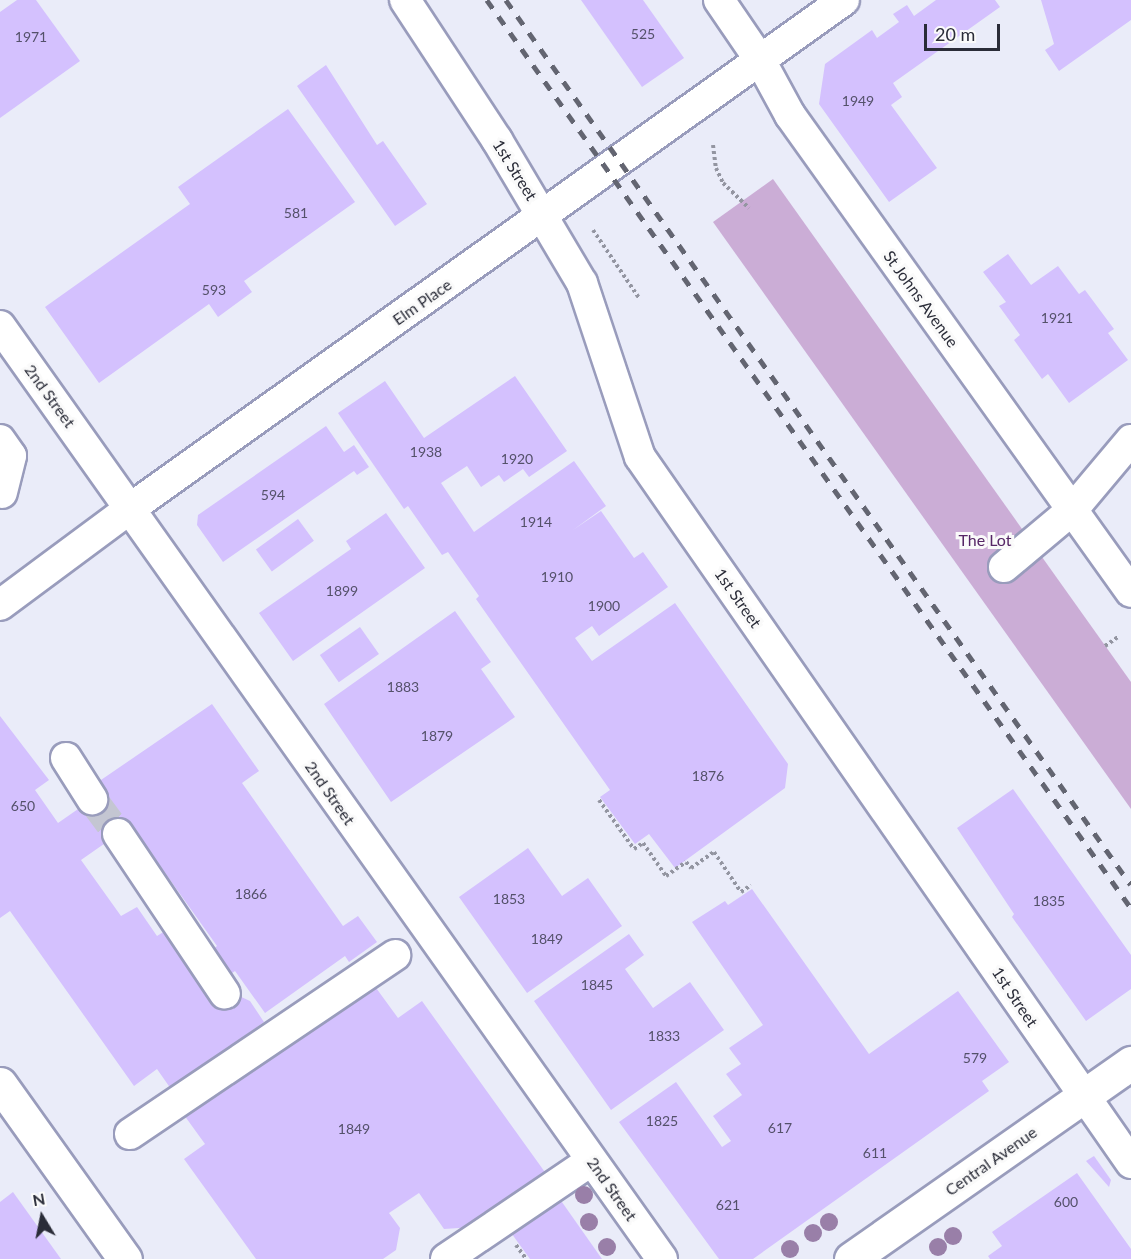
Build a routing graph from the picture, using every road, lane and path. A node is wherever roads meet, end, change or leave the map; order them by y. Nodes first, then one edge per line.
1 (405, 0) edge
2 (719, 0) edge
3 (844, 0) edge
4 (760, 60) junction
5 (713, 145) dead end
6 (749, 208) dead end
7 (543, 216) junction
8 (593, 230) dead end
9 (639, 298) dead end
10 (0, 326) edge
11 (0, 440) edge
12 (1131, 440) edge
13 (2, 493) dead end
14 (1072, 509) junction
15 (128, 510) junction
16 (1004, 567) dead end
17 (1131, 592) edge
18 (0, 605) edge
19 (1118, 637) dead end
20 (1105, 645) dead end
21 (66, 758) dead end
22 (92, 799) tunnel mouth
23 (599, 800) dead end
24 (118, 834) tunnel mouth
25 (751, 885) dead end
26 (394, 955) dead end
27 (225, 994) dead end
28 (1131, 1063) edge
29 (0, 1084) edge
30 (1083, 1096) junction
31 (130, 1134) dead end
32 (591, 1161) junction
33 (1131, 1163) edge
34 (519, 1249) dead end
35 (124, 1259) edge
36 (446, 1259) edge
37 (526, 1259) edge
38 (662, 1259) edge
39 (851, 1259) edge

1 - 7 street, 1st Street
2 - 4 street, St Johns Avenue
3 - 4 street, Elm Place
4 - 7 street, Elm Place
4 - 14 street, St Johns Avenue
5 - 6 path
7 - 15 street, Elm Place
7 - 30 street, 1st Street
8 - 9 path
10 - 15 street, 2nd Street
11 - 13 street
12 - 14 street
14 - 16 street
14 - 17 street, St Johns Avenue
15 - 18 street, Elm Place
15 - 32 street, 2nd Street
19 - 20 path
21 - 22 street
23 - 25 path
24 - 27 street
26 - 31 street
28 - 30 main road, Central Avenue
29 - 35 main road
30 - 33 street, 1st Street
30 - 39 main road, Central Avenue
32 - 36 street
32 - 38 street, 2nd Street
34 - 37 path

